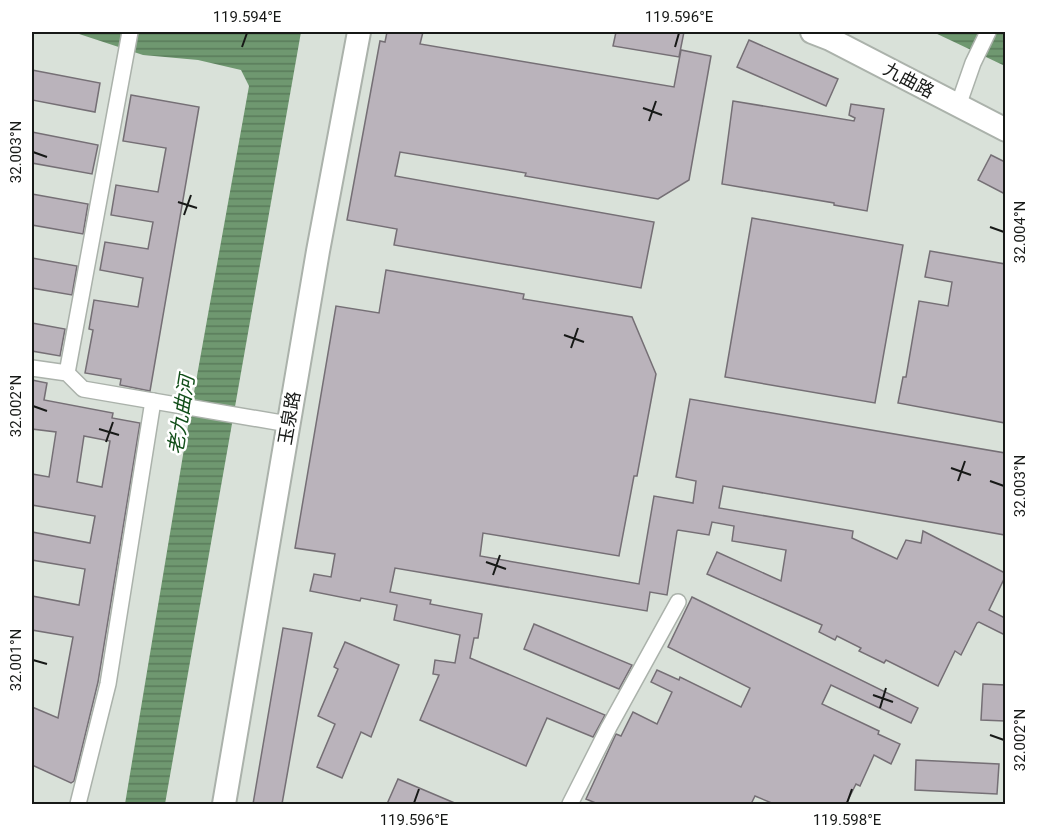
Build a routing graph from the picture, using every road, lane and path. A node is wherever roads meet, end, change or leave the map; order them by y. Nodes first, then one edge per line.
1 (130, 32) edge
2 (359, 32) edge
3 (812, 32) edge
4 (988, 32) edge
5 (958, 106) junction
6 (1005, 130) edge
7 (32, 368) edge
8 (68, 373) junction
9 (153, 401) junction
10 (288, 424) junction
11 (678, 602) dead end
12 (78, 804) edge
13 (224, 804) edge
14 (570, 804) edge

1 - 8 street
2 - 10 street, 玉泉路
3 - 5 street, 九曲路
4 - 5 street
5 - 6 street, 九曲路
7 - 8 street
8 - 9 street
9 - 10 street
9 - 12 street
10 - 13 street, 玉泉路
11 - 14 street

